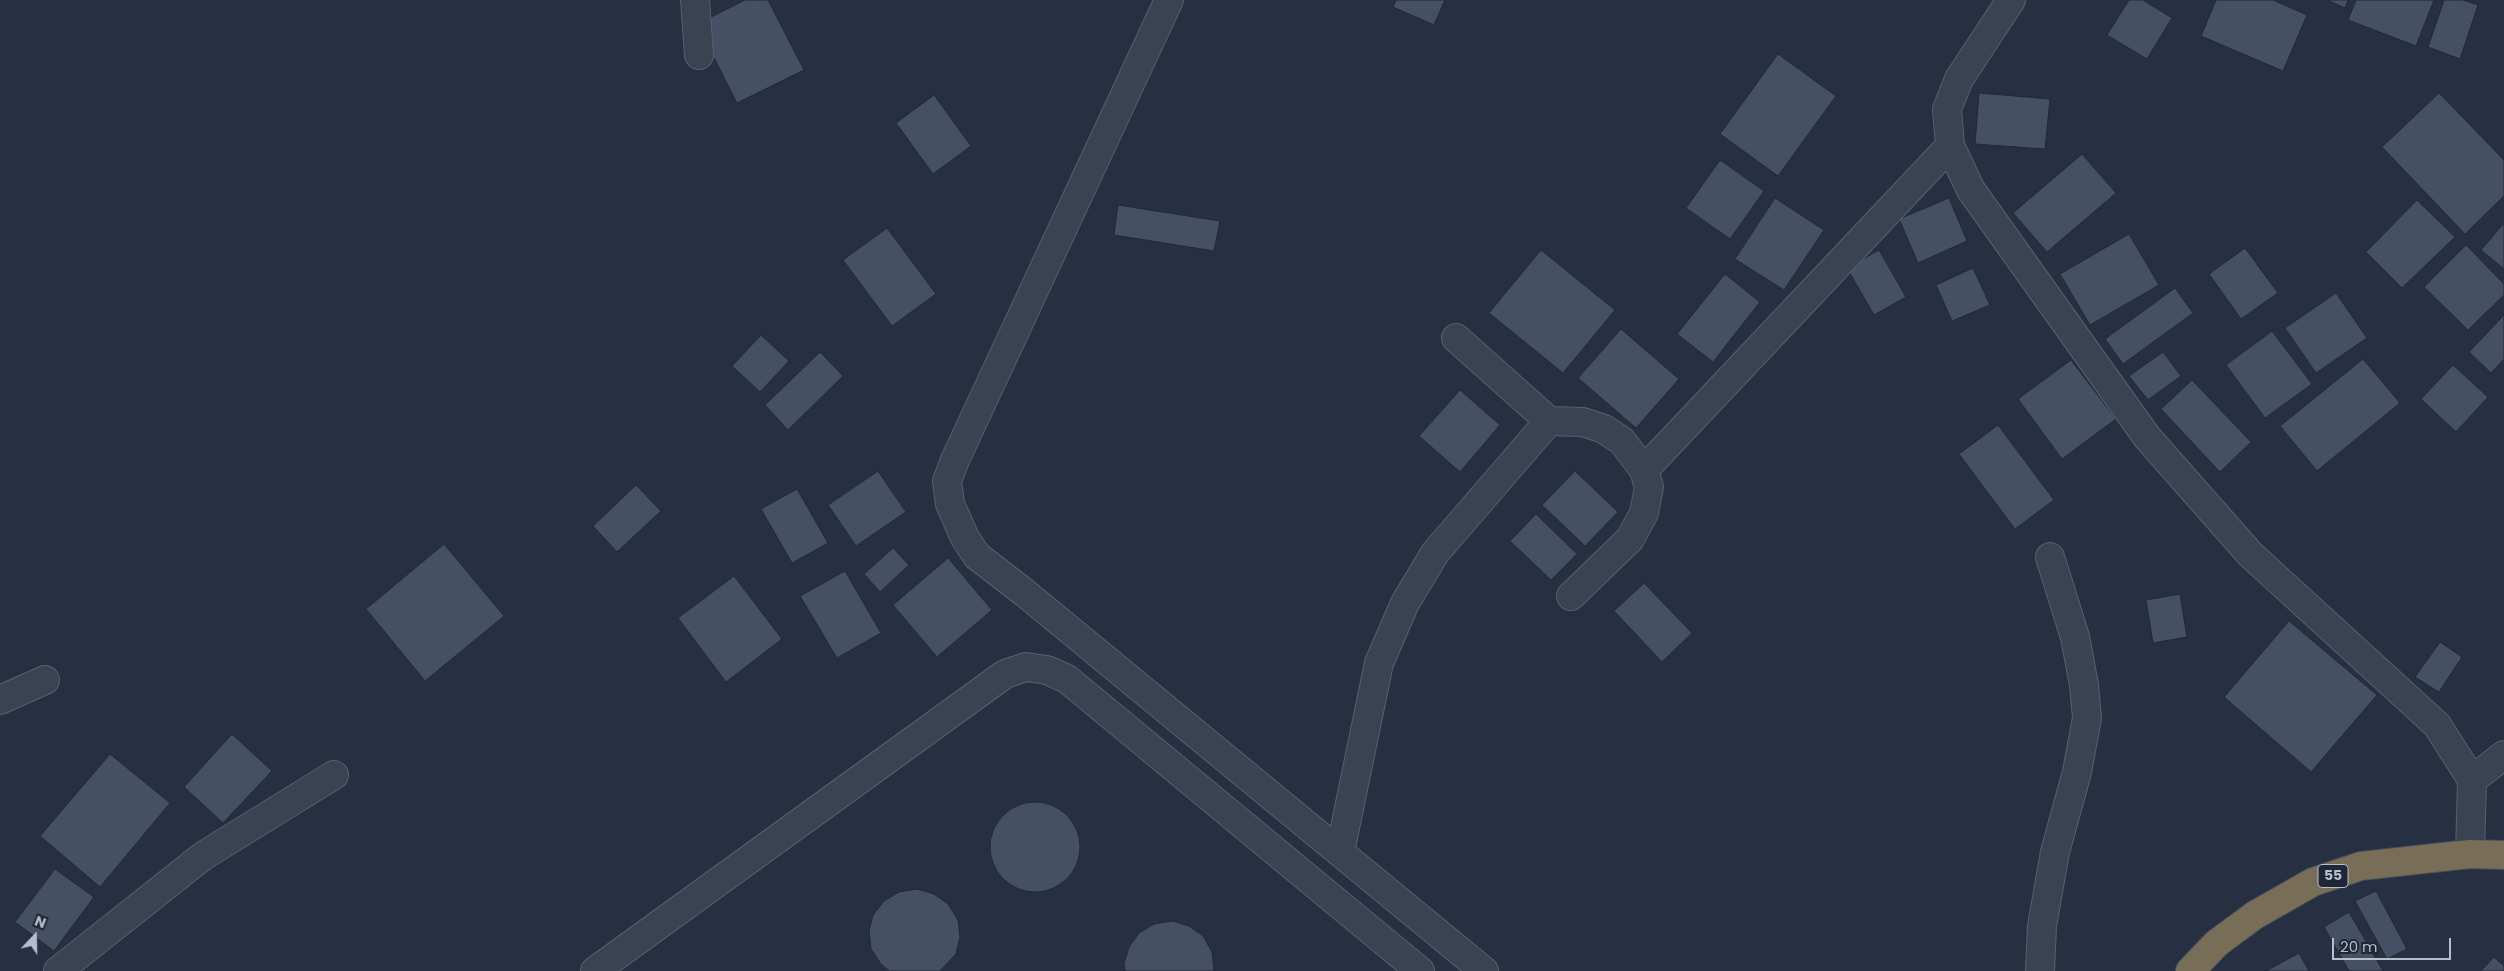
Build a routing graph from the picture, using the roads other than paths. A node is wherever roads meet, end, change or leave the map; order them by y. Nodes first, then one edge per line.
1 (695, 0) edge
2 (1169, 0) edge
3 (2011, 0) edge
4 (699, 55) dead end
5 (1950, 146) junction
6 (1456, 338) dead end
7 (1549, 421) junction
8 (1644, 470) junction
9 (2050, 557) dead end
10 (1571, 596) dead end
11 (45, 680) dead end
12 (0, 700) edge
13 (2504, 755) edge
14 (334, 775) dead end
15 (2472, 780) junction
16 (1340, 852) junction
17 (2470, 854) junction
18 (2504, 855) edge
19 (58, 971) edge
20 (595, 971) edge
21 (1420, 971) edge
22 (1484, 971) edge
23 (2040, 971) edge
24 (2190, 971) edge

1 - 4 street
2 - 16 street
3 - 5 street
5 - 8 street
5 - 15 street
6 - 7 street
7 - 8 street
7 - 16 street
8 - 10 street
9 - 23 street
11 - 12 street
13 - 15 street
14 - 19 street
15 - 17 street
16 - 22 street
17 - 18 highway, 55
17 - 24 highway, 55
20 - 21 street

